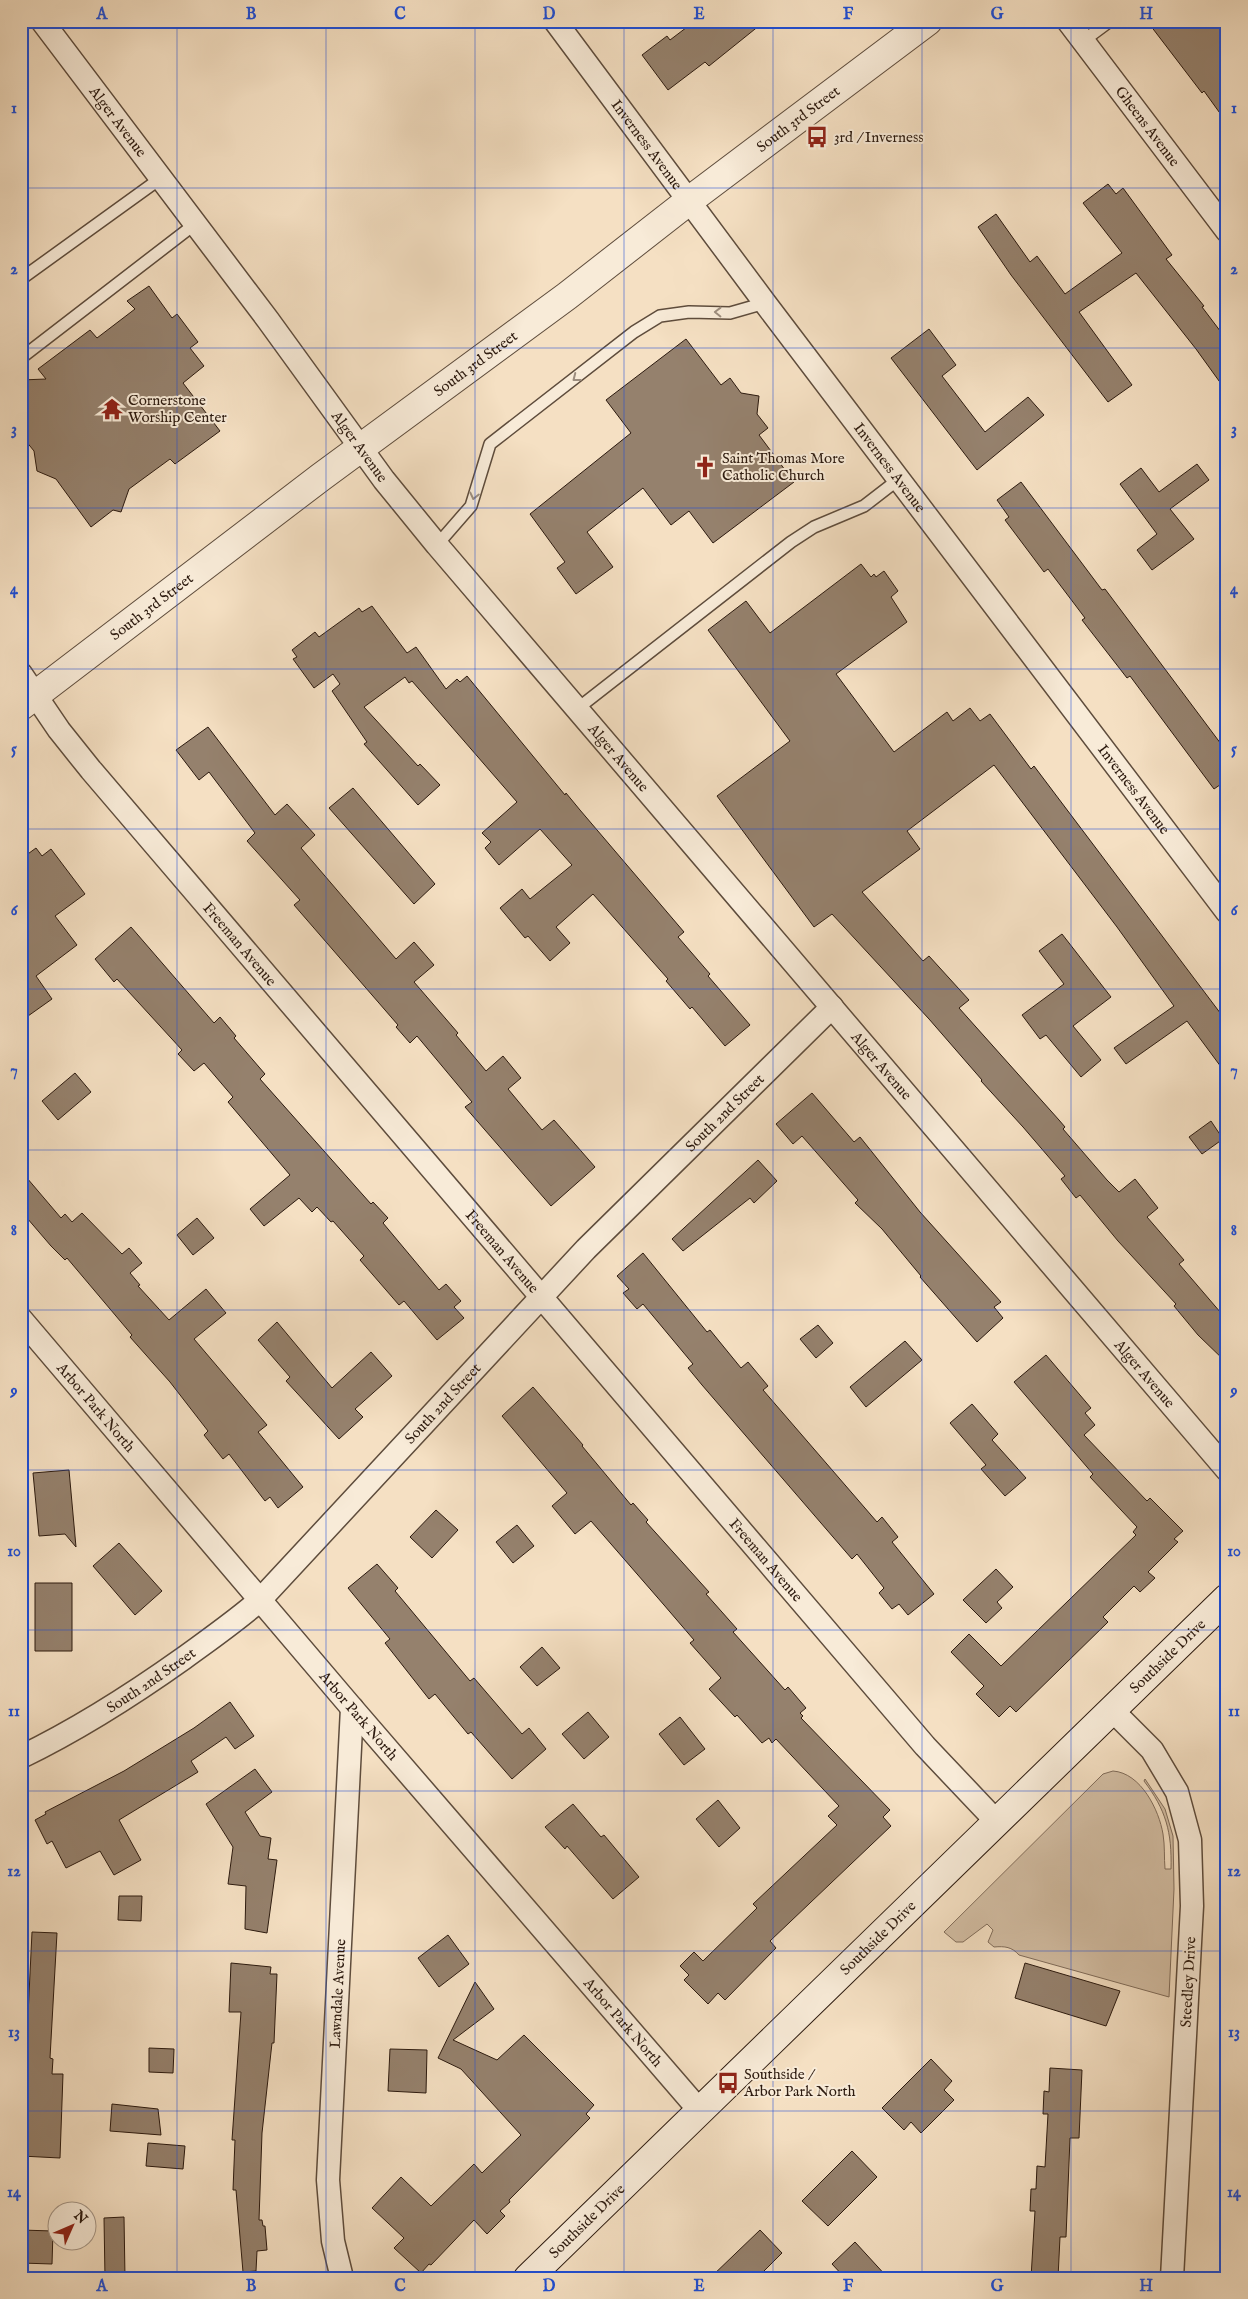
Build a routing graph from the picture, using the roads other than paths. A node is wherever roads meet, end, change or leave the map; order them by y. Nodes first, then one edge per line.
1 (42, 21) edge
2 (555, 21) edge
3 (928, 21) edge
4 (1068, 21) edge
5 (1110, 21) edge
6 (1083, 41) junction
7 (160, 178) junction
8 (690, 200) junction
9 (195, 224) junction
10 (1227, 231) edge
11 (21, 279) edge
12 (765, 303) junction
13 (21, 358) edge
14 (362, 448) junction
15 (899, 479) junction
16 (437, 545) junction
17 (26, 691) edge
18 (577, 709) junction
19 (1227, 912) edge
20 (832, 1007) junction
21 (542, 1297) junction
22 (21, 1319) edge
23 (1227, 1470) edge
24 (1227, 1598) edge
25 (260, 1600) junction
26 (352, 1708) junction
27 (1112, 1710) junction
28 (21, 1757) edge
29 (996, 1821) junction
30 (700, 2111) junction
31 (342, 2278) edge
32 (528, 2278) edge
33 (1172, 2278) edge

1 - 7 street, Alger Avenue
2 - 8 street, Inverness Avenue
3 - 8 street, South 3rd Street
4 - 6 street, Gheens Avenue
5 - 6 lane
6 - 10 street, Gheens Avenue
7 - 9 street, Alger Avenue
7 - 11 lane
8 - 12 street, Inverness Avenue
8 - 14 street, South 3rd Street
9 - 13 lane
9 - 14 street, Alger Avenue
12 - 15 street, Inverness Avenue
12 -> 16 lane
14 - 16 street, Alger Avenue
14 - 17 street, South 3rd Street
15 - 18 lane
15 - 19 street, Inverness Avenue
16 - 18 street, Alger Avenue
17 - 21 street, Freeman Avenue
18 - 20 street, Alger Avenue
20 - 21 street, South 2nd Street
20 - 23 street, Alger Avenue
21 - 25 street, South 2nd Street
21 - 29 street, Freeman Avenue
22 - 25 street, Arbor Park North
24 - 27 street, Southside Drive
25 - 26 street, Arbor Park North
25 - 28 street, South 2nd Street
26 - 30 street, Arbor Park North
26 - 31 street, Lawndale Avenue
27 - 29 street, Southside Drive
27 - 33 street, Steedley Drive
29 - 30 street, Southside Drive
30 - 32 street, Southside Drive

